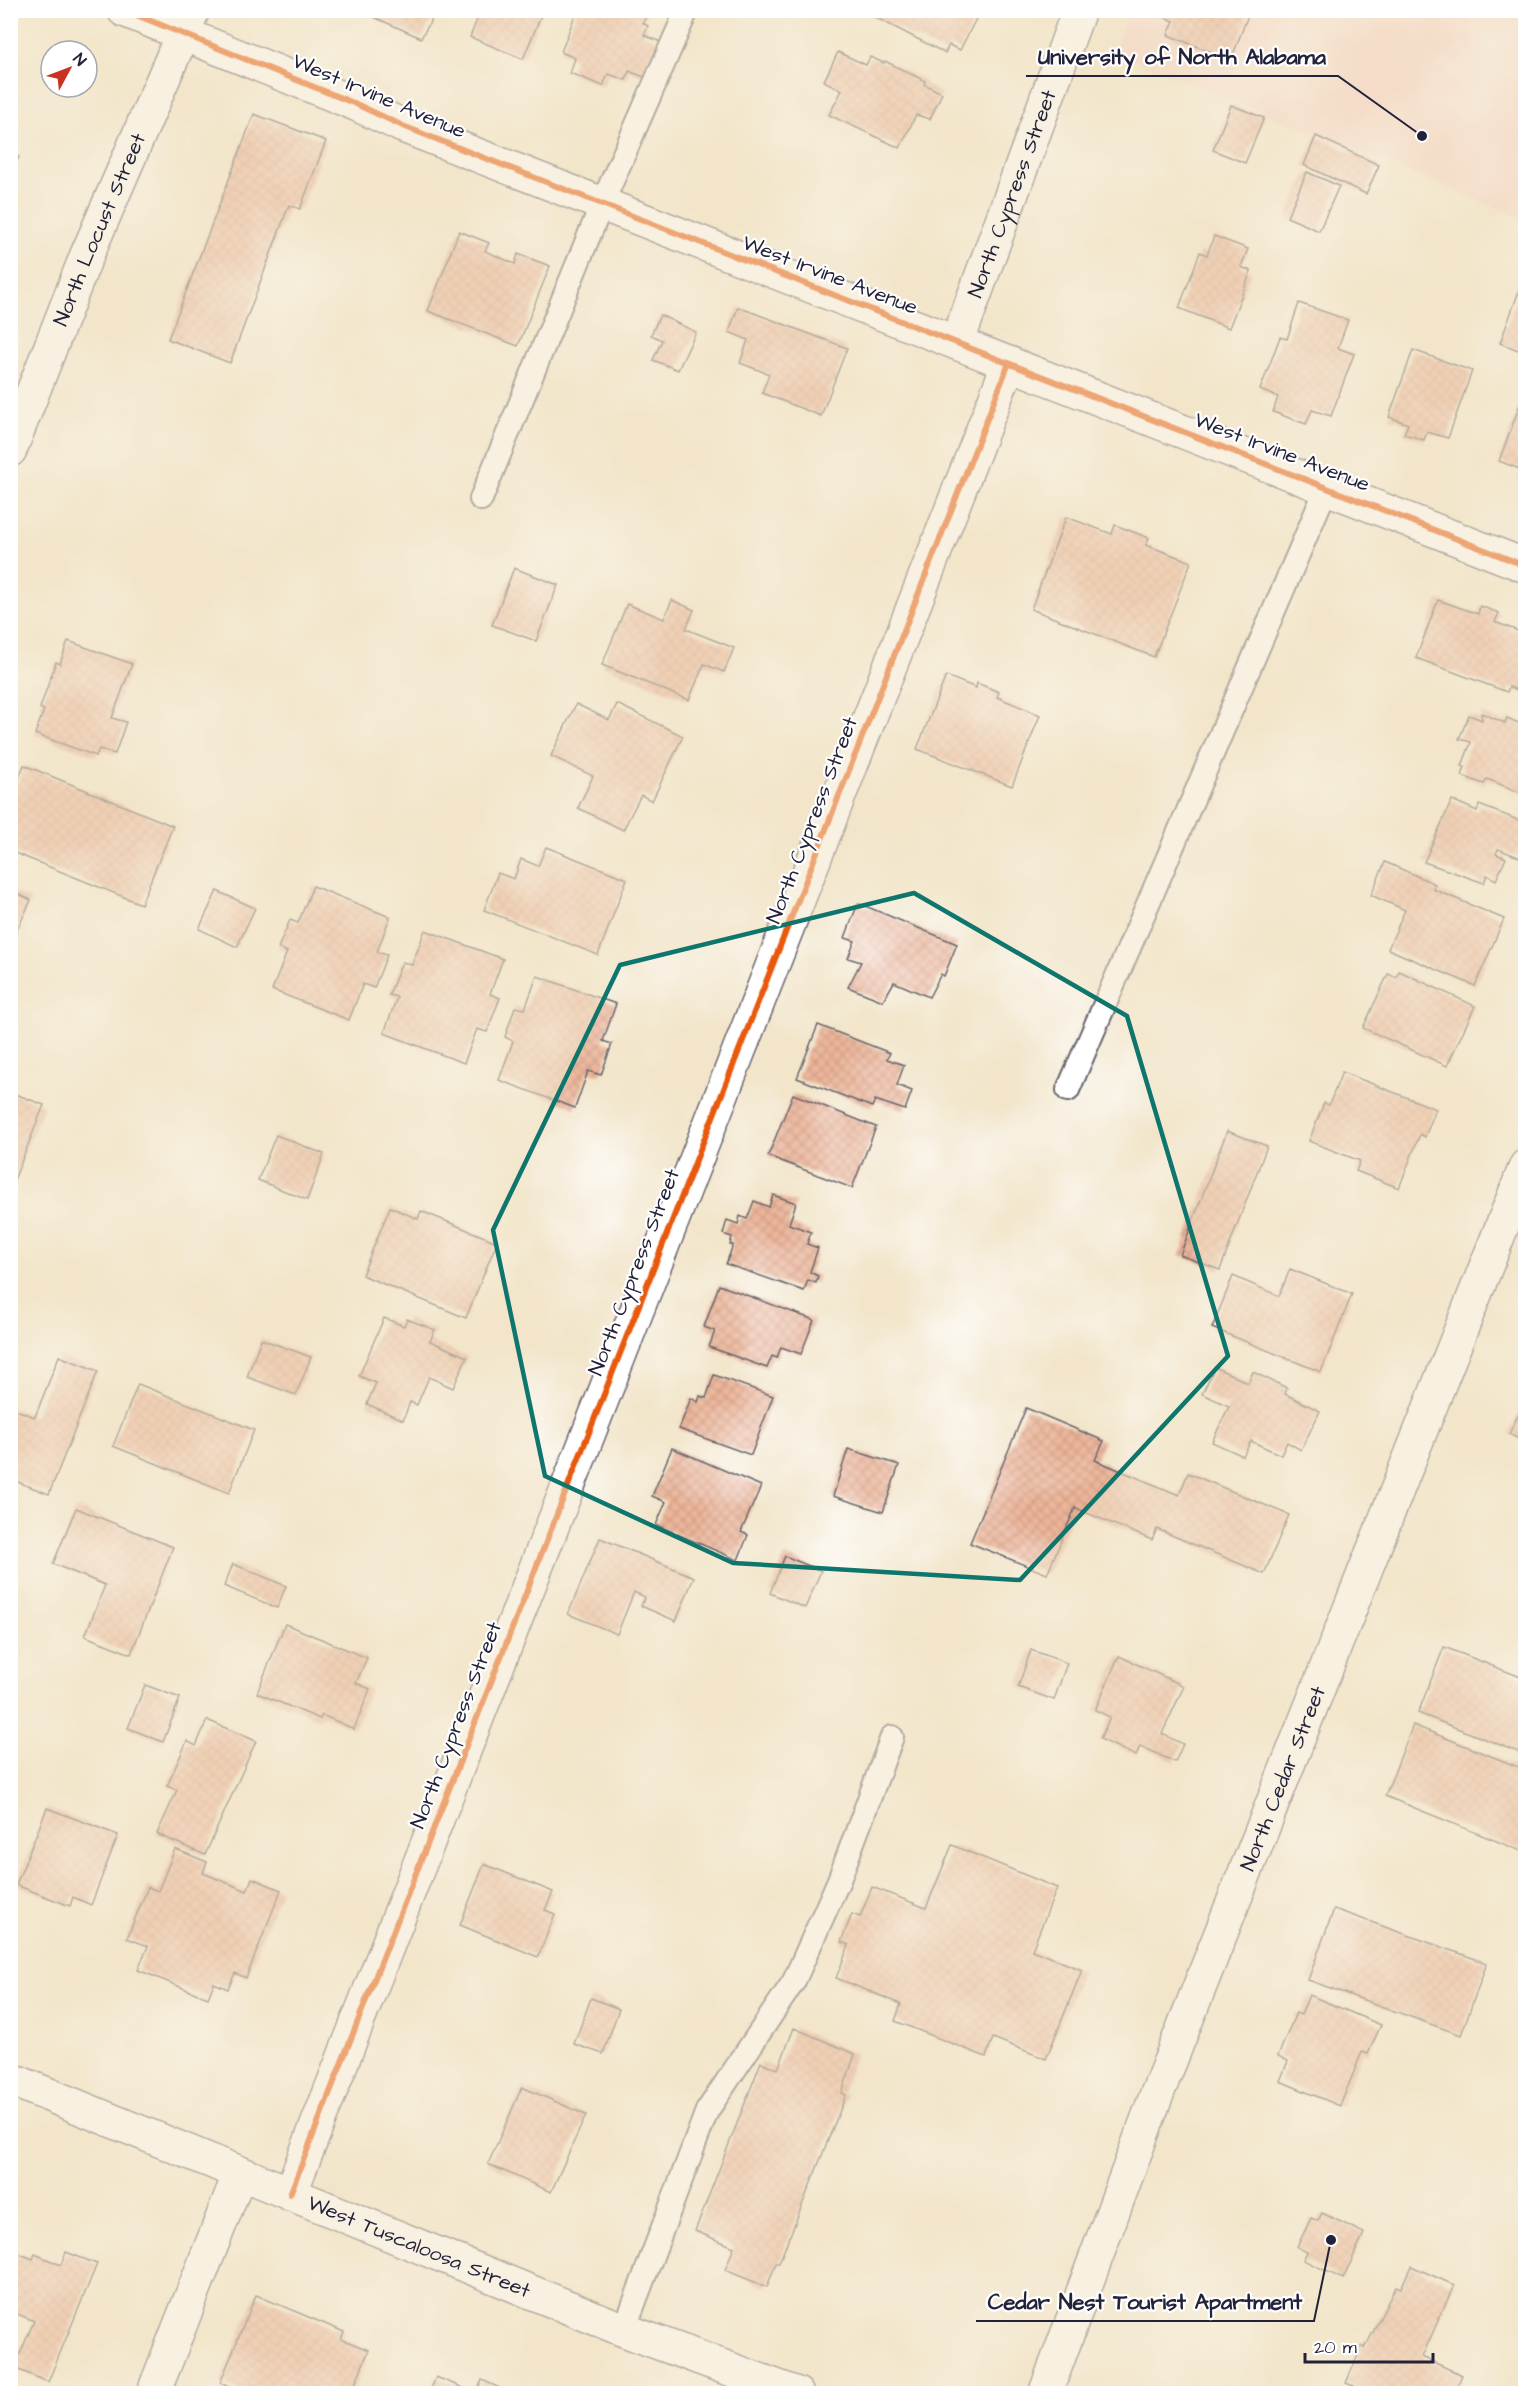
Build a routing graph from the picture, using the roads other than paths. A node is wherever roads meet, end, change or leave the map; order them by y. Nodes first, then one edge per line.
1 (124, 10) edge
2 (687, 10) edge
3 (1079, 10) edge
4 (188, 22) edge
5 (602, 204) junction
6 (957, 343) junction
7 (1009, 363) junction
8 (10, 450) edge
9 (1327, 487) junction
10 (481, 499) dead end
11 (1526, 566) edge
12 (1068, 1090) dead end
13 (1526, 1166) edge
14 (892, 1737) dead end
15 (10, 2079) edge
16 (240, 2173) junction
17 (290, 2194) junction
18 (624, 2330) junction
19 (153, 2394) edge
20 (797, 2394) edge
21 (1045, 2394) edge

1 - 4 street, West Irvine Avenue
2 - 5 lane
3 - 6 street, North Cypress Street
4 - 5 street, West Irvine Avenue
4 - 8 street, North Locust Street
5 - 6 street, West Irvine Avenue
5 - 10 lane
6 - 7 street, West Irvine Avenue
7 - 9 street, West Irvine Avenue
7 - 17 street, North Cypress Street
9 - 11 street, West Irvine Avenue
9 - 12 lane
13 - 21 street, North Cedar Street
14 - 18 lane
15 - 16 street, West Tuscaloosa Street
16 - 17 street, West Tuscaloosa Street
16 - 19 street
17 - 18 street, West Tuscaloosa Street
18 - 20 street, West Tuscaloosa Street

